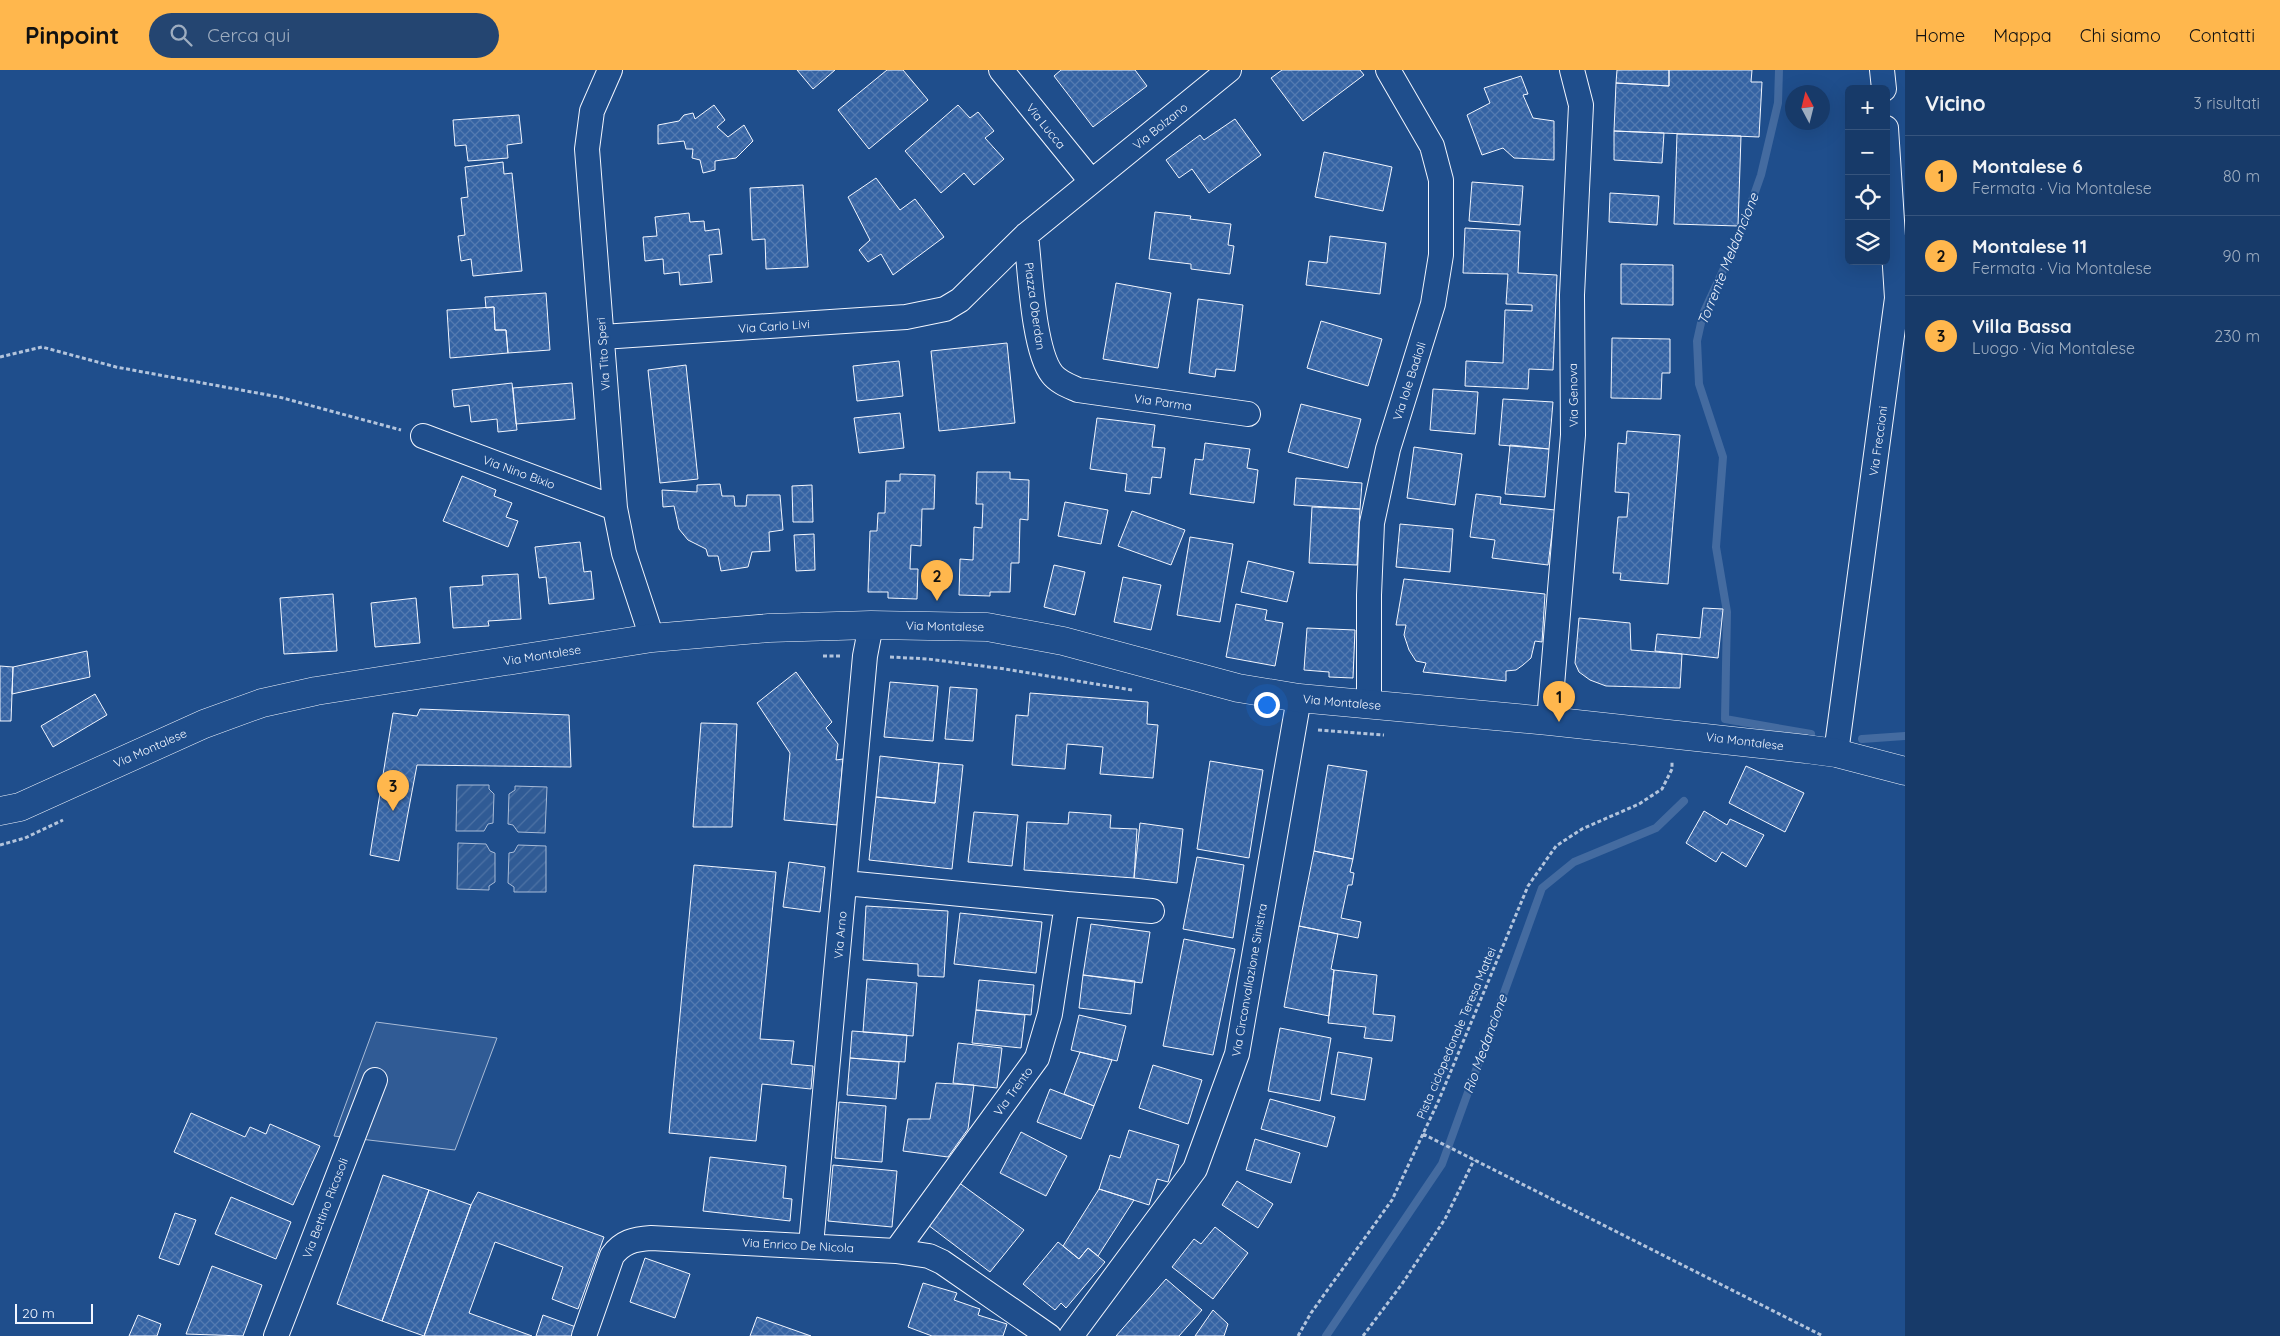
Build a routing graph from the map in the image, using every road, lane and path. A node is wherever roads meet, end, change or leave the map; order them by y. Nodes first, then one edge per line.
1 (610, 70) edge
2 (1001, 70) edge
3 (1229, 70) edge
4 (1388, 70) edge
5 (1572, 70) edge
6 (1882, 70) edge
7 (1884, 85) edge
8 (1886, 130) edge
9 (1091, 181) junction
10 (1026, 235) junction
11 (945, 309) joint
12 (602, 337) junction
13 (0, 357) edge
14 (1078, 390) joint
15 (1248, 414) dead end
16 (423, 436) joint
17 (615, 508) junction
18 (871, 625) junction
19 (652, 638) junction
20 (817, 656) dead end
21 (865, 656) junction
22 (1136, 691) dead end
23 (1299, 698) junction
24 (1368, 704) junction
25 (1549, 720) junction
26 (1294, 728) junction
27 (1393, 736) dead end
28 (1671, 753) dead end
29 (1836, 753) junction
30 (1905, 771) edge
31 (0, 811) edge
32 (70, 816) dead end
33 (0, 845) edge
34 (845, 883) junction
35 (1067, 904) junction
36 (1152, 911) dead end
37 (375, 1080) dead end
38 (1424, 1134) junction
39 (1474, 1160) junction
40 (811, 1245) junction
41 (896, 1250) junction
42 (276, 1336) edge
43 (584, 1336) edge
44 (1049, 1336) edge
45 (1071, 1336) edge
46 (1298, 1336) edge
47 (1363, 1336) edge
48 (1823, 1336) edge

1 - 12 street, Via Tito Speri
2 - 9 street, Via Lucca
3 - 9 street, Via Bolzano
4 - 24 street, Via Iole Badioli
5 - 25 street, Via Genova
6 - 7 street
8 - 29 street, Via Freccioni
9 - 10 street, Piazza Oberdan
10 - 11 street, Piazza Oberdan
10 - 14 street, Piazza Oberdan
11 - 12 street, Via Carlo Livi
12 - 17 street, Via Tito Speri
13 - 16 path
14 - 15 street, Via Parma
16 - 17 street, Via Nino Bixio
17 - 19 street, Via Tito Speri
18 - 19 street, Via Montalese
18 - 21 street, Via Arno
18 - 23 street, Via Montalese
19 - 31 street, Via Montalese
20 - 21 path
21 - 22 path
21 - 34 street, Via Arno
23 - 24 street, Via Montalese
23 - 26 street, Via Circonvallazione Sinistra
24 - 25 street, Via Montalese
25 - 29 street, Via Montalese
26 - 27 path
26 - 45 street, Via Circonvallazione Sinistra
28 - 38 path, Pista ciclopedonale Teresa Mattei
29 - 30 street, Via Montalese
32 - 33 path
34 - 35 street
34 - 40 street, Via Arno
35 - 36 street
35 - 41 street, Via Trento
37 - 42 street, Via Bettino Ricasoli
38 - 39 path, Pista ciclopedonale Teresa Mattei
38 - 46 path
39 - 47 path
39 - 48 path, Pista ciclopedonale Teresa Mattei
40 - 41 street, Via Enrico De Nicola
40 - 43 street, Via Enrico De Nicola
41 - 44 street, Via Enrico De Nicola

